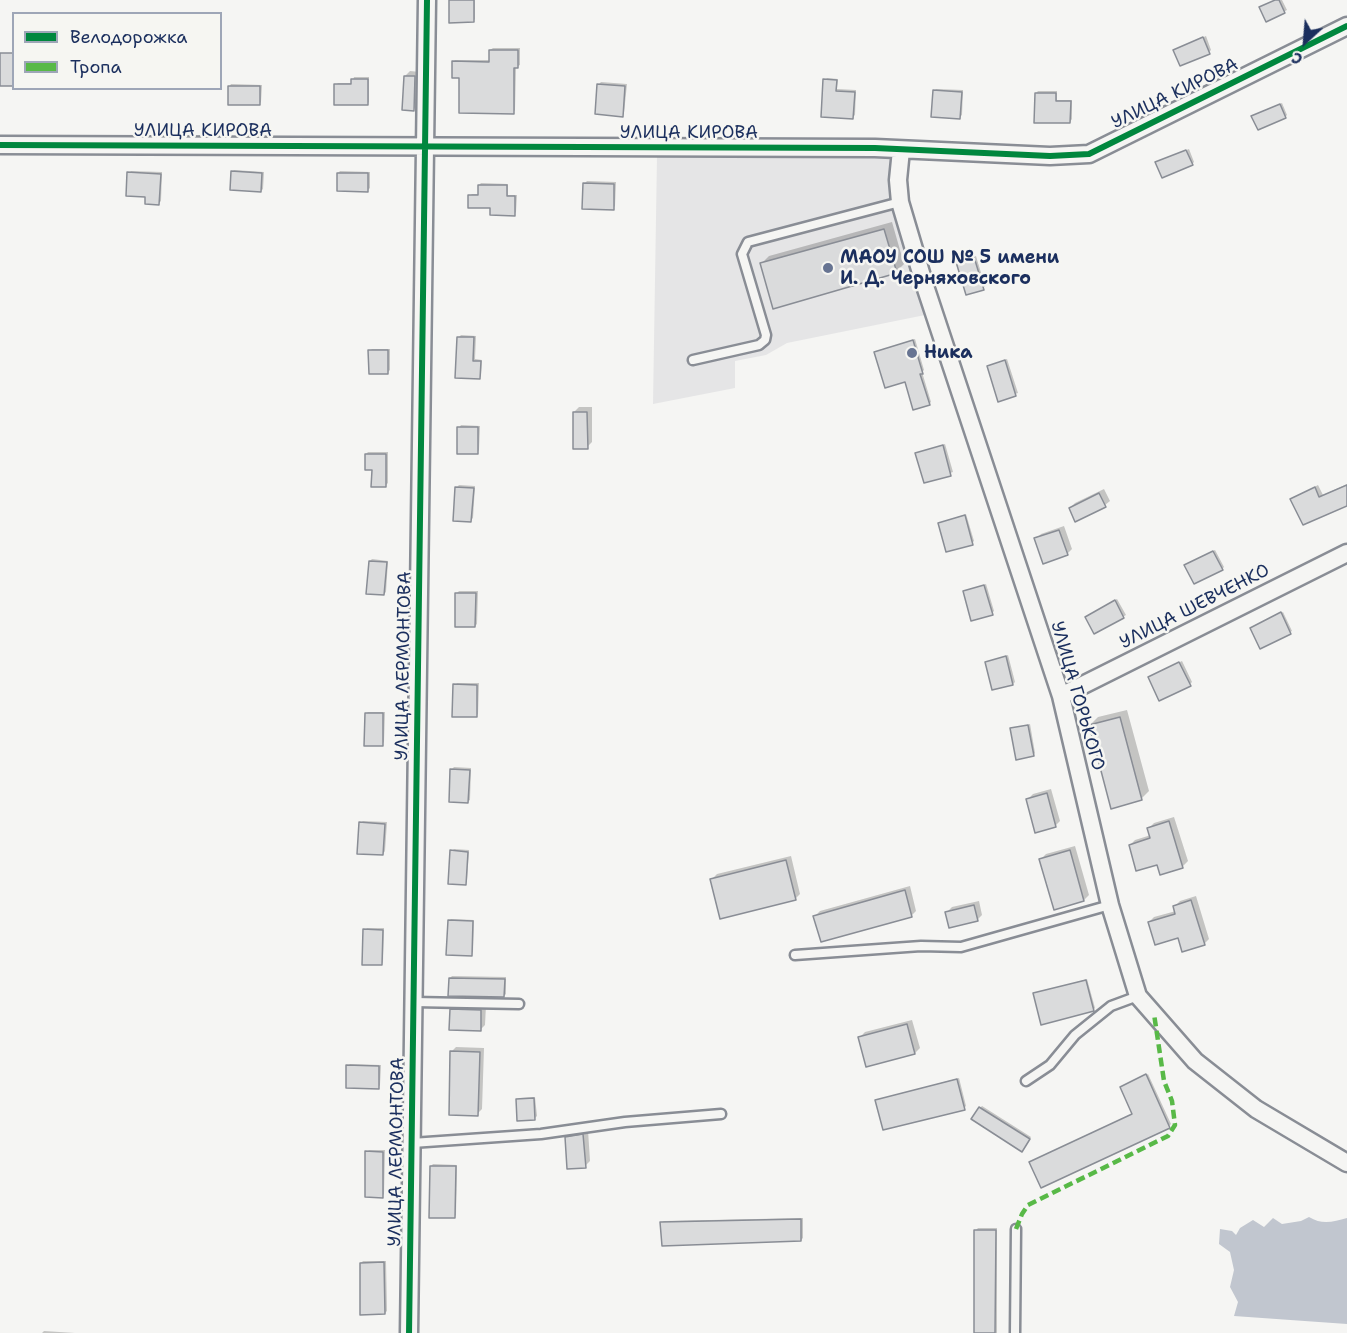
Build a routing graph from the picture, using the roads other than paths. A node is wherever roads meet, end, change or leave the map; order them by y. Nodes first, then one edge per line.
1 (427, 0) edge
2 (1347, 26) edge
3 (0, 145) edge
4 (427, 148) junction
5 (902, 150) junction
6 (900, 201) junction
7 (693, 360) dead end
8 (1347, 553) edge
9 (1061, 696) junction
10 (1110, 905) junction
11 (795, 955) dead end
12 (1138, 996) junction
13 (414, 1002) junction
14 (519, 1004) dead end
15 (1026, 1081) dead end
16 (721, 1114) dead end
17 (412, 1143) junction
18 (1347, 1163) edge
19 (1016, 1229) dead end
20 (409, 1333) edge
21 (1015, 1333) edge

1 - 4 street, УЛИЦА ЛЕРМОНТОВА
2 - 5 street, УЛИЦА КИРОВА
3 - 4 street, УЛИЦА КИРОВА
4 - 5 street, УЛИЦА КИРОВА
4 - 13 street, УЛИЦА ЛЕРМОНТОВА
5 - 6 street, УЛИЦА ГОРЬКОГО
6 - 7 lane
6 - 9 street, УЛИЦА ГОРЬКОГО
8 - 9 street, УЛИЦА ШЕВЧЕНКО
9 - 10 street, УЛИЦА ГОРЬКОГО
10 - 11 lane
10 - 12 street, УЛИЦА ГОРЬКОГО
12 - 15 lane
12 - 18 street, УЛИЦА ГОРЬКОГО
13 - 14 lane
13 - 17 street, УЛИЦА ЛЕРМОНТОВА
16 - 17 lane
17 - 20 street, УЛИЦА ЛЕРМОНТОВА
19 - 21 lane

